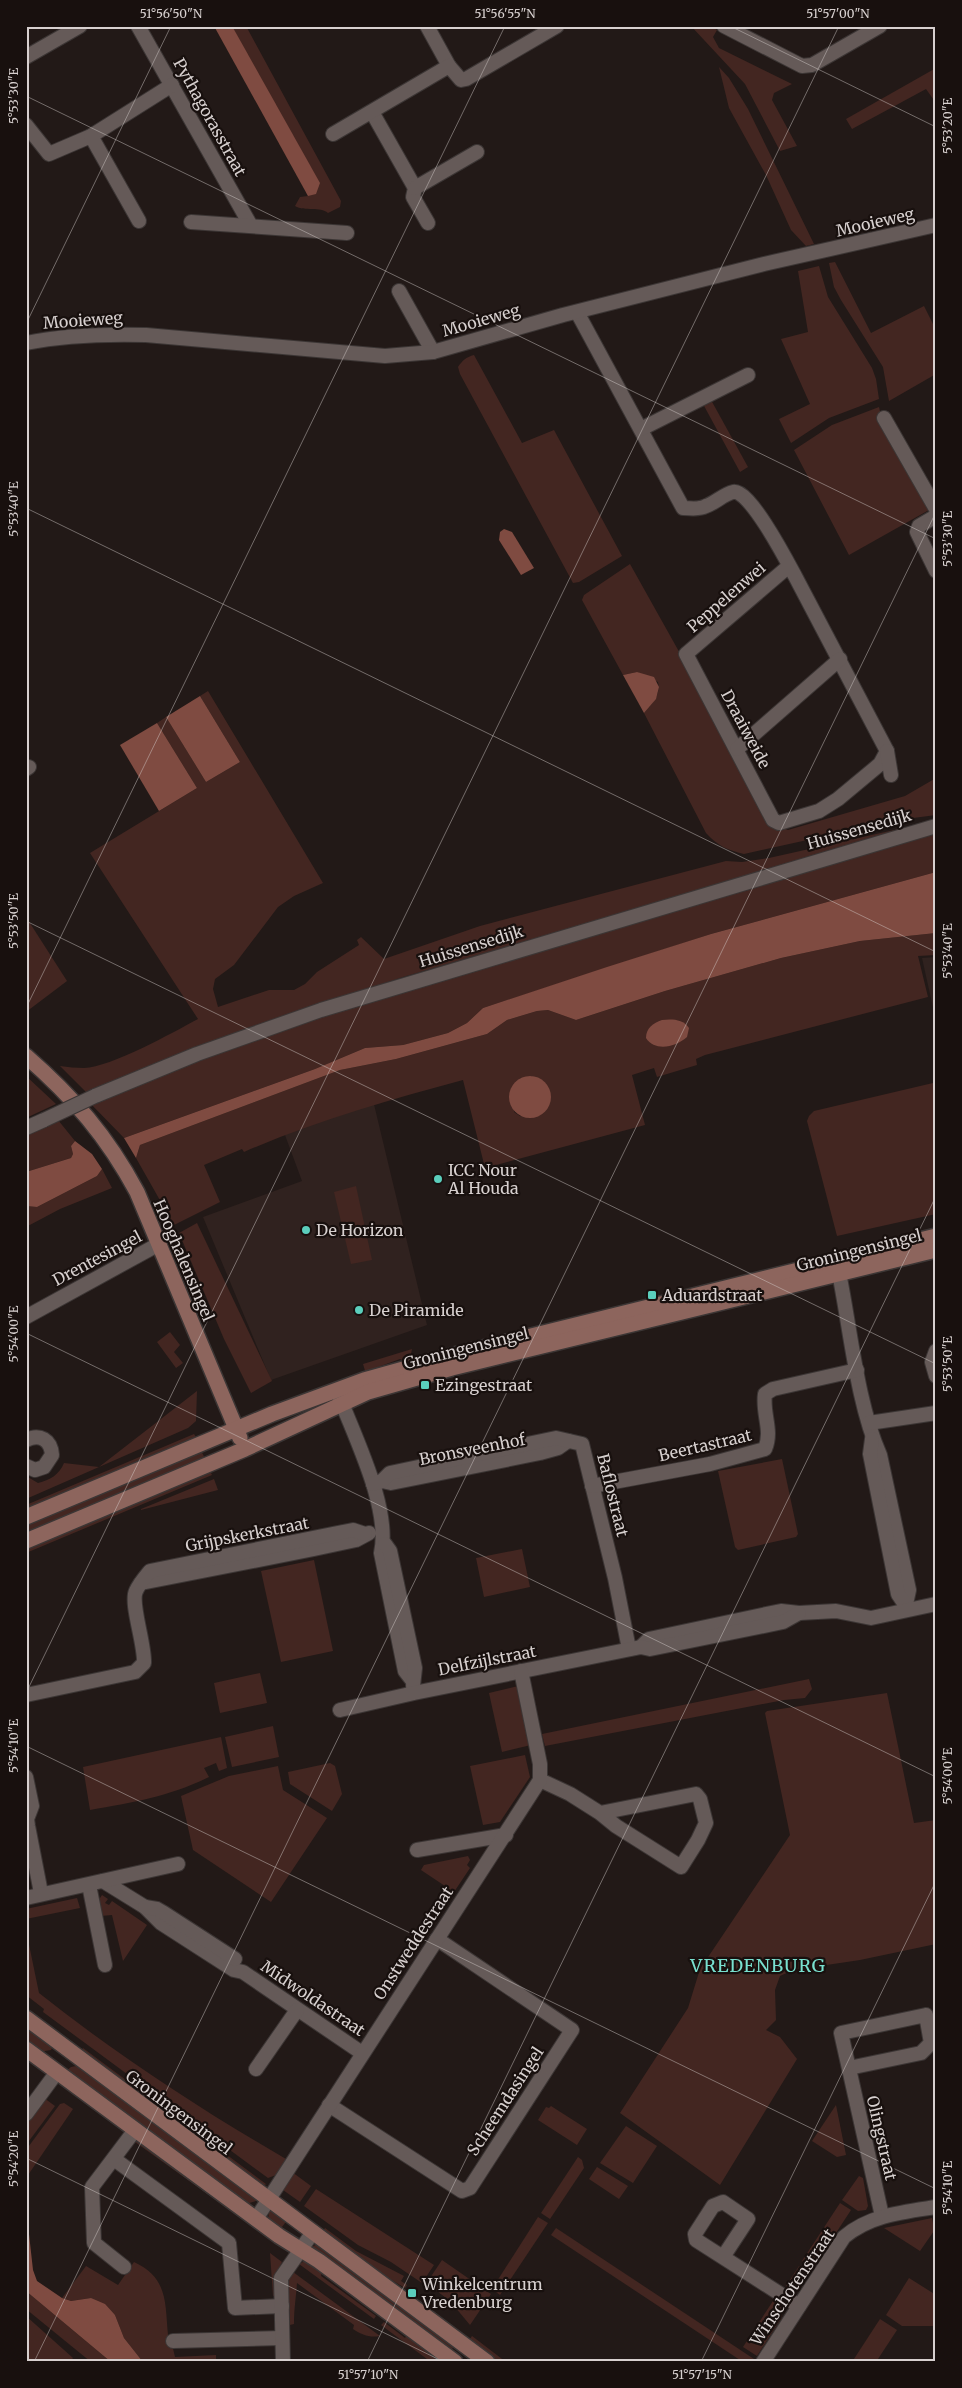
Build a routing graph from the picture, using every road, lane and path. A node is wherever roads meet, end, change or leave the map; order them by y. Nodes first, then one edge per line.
1 (80, 26) edge
2 (138, 26) edge
3 (427, 26) edge
4 (557, 26) edge
5 (724, 26) edge
6 (880, 26) edge
7 (861, 31) edge
8 (26, 57) edge
9 (449, 66) junction
10 (172, 84) junction
11 (372, 112) junction
12 (26, 125) edge
13 (332, 134) dead end
14 (91, 136) junction
15 (477, 152) dead end
16 (415, 188) junction
17 (139, 221) dead end
18 (191, 222) dead end
19 (428, 223) dead end
20 (251, 226) junction
21 (936, 226) edge
22 (347, 233) dead end
23 (398, 291) dead end
24 (577, 312) junction
25 (26, 344) edge
26 (432, 352) junction
27 (748, 374) dead end
28 (884, 418) dead end
29 (640, 429) junction
30 (936, 509) edge
31 (936, 516) edge
32 (789, 566) junction
33 (936, 571) edge
34 (686, 654) joint
35 (840, 659) junction
36 (737, 749) junction
37 (887, 751) junction
38 (891, 775) dead end
39 (936, 826) edge
40 (26, 1056) edge
41 (26, 1128) edge
42 (936, 1236) edge
43 (159, 1244) junction
44 (936, 1250) edge
45 (838, 1267) junction
46 (26, 1317) edge
47 (857, 1370) junction
48 (339, 1396) junction
49 (936, 1413) edge
50 (869, 1424) junction
51 (236, 1430) junction
52 (26, 1440) edge
53 (568, 1441) joint
54 (245, 1449) junction
55 (26, 1466) edge
56 (377, 1483) junction
57 (592, 1486) junction
58 (26, 1517) edge
59 (383, 1536) junction
60 (26, 1541) edge
61 (936, 1604) edge
62 (907, 1607) junction
63 (635, 1648) junction
64 (521, 1671) junction
65 (413, 1686) junction
66 (26, 1695) edge
67 (340, 1710) dead end
68 (26, 1777) edge
69 (540, 1780) junction
70 (600, 1813) junction
71 (27, 1819) edge
72 (506, 1835) junction
73 (417, 1850) dead end
74 (178, 1864) dead end
75 (103, 1881) junction
76 (88, 1885) junction
77 (42, 1893) junction
78 (26, 1898) edge
79 (437, 1940) junction
80 (105, 1965) dead end
81 (297, 2010) junction
82 (26, 2018) edge
83 (26, 2049) edge
84 (71, 2053) junction
85 (362, 2053) junction
86 (848, 2068) junction
87 (256, 2069) dead end
88 (57, 2072) junction
89 (329, 2105) junction
90 (26, 2114) edge
91 (135, 2130) junction
92 (114, 2159) junction
93 (269, 2200) junction
94 (936, 2207) edge
95 (882, 2216) junction
96 (256, 2219) junction
97 (313, 2232) junction
98 (300, 2249) junction
99 (723, 2257) dead end
100 (124, 2267) dead end
101 (282, 2306) junction
102 (799, 2306) junction
103 (282, 2338) junction
104 (173, 2341) dead end
105 (283, 2362) edge
106 (455, 2362) edge
107 (487, 2362) edge
108 (763, 2362) edge

1 - 8 street
2 - 10 street, Pythagorasstraat
3 - 9 street
4 - 9 street
5 - 7 street
6 - 7 street
9 - 11 street
10 - 14 street
10 - 20 street, Pythagorasstraat
11 - 13 street
11 - 16 street
12 - 14 street
14 - 17 street
15 - 16 street
16 - 19 street
18 - 20 street
20 - 22 street
21 - 24 street, Mooieweg
23 - 26 street
24 - 26 street, Mooieweg
24 - 29 street, Peppelenwei
25 - 26 street, Mooieweg
27 - 29 street
28 - 30 street
29 - 32 street, Peppelenwei
31 - 33 street
32 - 34 street, Peppelenwei
32 - 35 street, Peppelenwei
34 - 36 street, Draaiweide
35 - 36 street
35 - 37 street, Peppelenwei
36 - 37 street, Draaiweide
37 - 38 street, Peppelenwei
39 - 41 street, Huissensedijk, bridge
40 - 43 street, Hooghalensingel
42 - 45 street, Groningensingel
43 - 46 street, Drentesingel
43 - 51 street, Hooghalensingel
44 - 45 street, Groningensingel
45 - 47 street
45 - 48 street, Groningensingel
47 - 50 street
47 - 57 street, Beertastraat
48 - 51 street, Groningensingel
48 - 54 street, Groningensingel
48 - 56 street
49 - 50 street
50 - 62 street
51 - 54 street, Hooghalensingel
51 - 58 street, Groningensingel
52 - 55 street
53 - 56 street, Bronsveenhof
53 - 57 street, Baflostraat
54 - 60 street, Groningensingel
56 - 59 street
57 - 63 street, Baflostraat
59 - 65 street
59 - 66 street, Grijpskerkstraat
61 - 62 street, Delfzijlstraat
62 - 63 street, Delfzijlstraat
63 - 64 street, Delfzijlstraat
64 - 65 street, Delfzijlstraat
64 - 69 street
65 - 67 street, Delfzijlstraat
68 - 71 street
69 - 70 street
69 - 72 street, Onstweddestraat
70 - 70 street
71 - 77 street
72 - 73 street
72 - 79 street, Onstweddestraat
74 - 75 street
75 - 76 street
75 - 81 street, Midwoldastraat
76 - 77 street
76 - 80 street
77 - 78 street
79 - 85 street, Onstweddestraat
79 - 89 street, Scheemdasingel
81 - 85 street, Midwoldastraat
81 - 87 street
82 - 84 street, Groningensingel
83 - 88 street
84 - 88 street
84 - 93 street, Groningensingel
85 - 89 street, Onstweddestraat
86 - 86 street, Olingstraat
86 - 95 street, Olingstraat
88 - 90 street
88 - 91 street
89 - 93 street, Onstweddestraat
91 - 92 street
91 - 96 street
92 - 100 street
92 - 101 street
93 - 96 street, Onstweddestraat
93 - 97 street, Groningensingel
94 - 95 street, Winschotenstraat
95 - 102 street, Winschotenstraat
96 - 98 street
97 - 98 street
97 - 107 street, Groningensingel
98 - 101 street
98 - 106 street
99 - 102 street
101 - 103 street
102 - 108 street, Winschotenstraat
103 - 104 street
103 - 105 street

